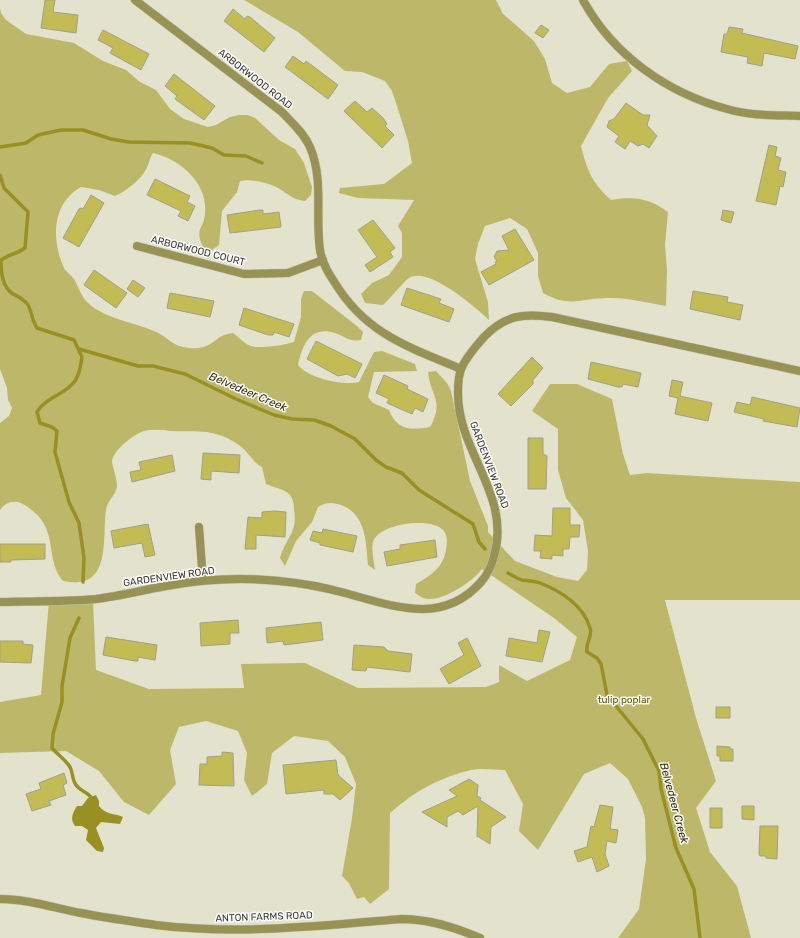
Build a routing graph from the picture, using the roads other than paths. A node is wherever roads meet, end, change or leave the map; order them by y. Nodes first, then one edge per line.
1 (135, 0) edge
2 (583, 0) edge
3 (800, 116) edge
4 (137, 246) dead end
5 (323, 260) junction
6 (461, 369) junction
7 (800, 371) edge
8 (199, 527) dead end
9 (203, 581) junction
10 (0, 602) edge
11 (0, 899) edge
12 (480, 938) edge

1 - 5 street, ARBORWOOD ROAD
2 - 3 street
4 - 5 street, ARBORWOOD COURT
5 - 6 street, ARBORWOOD ROAD
6 - 7 street, GARDENVIEW ROAD
6 - 9 street, GARDENVIEW ROAD
8 - 9 street
9 - 10 street, GARDENVIEW ROAD
11 - 12 street, ANTON FARMS ROAD

